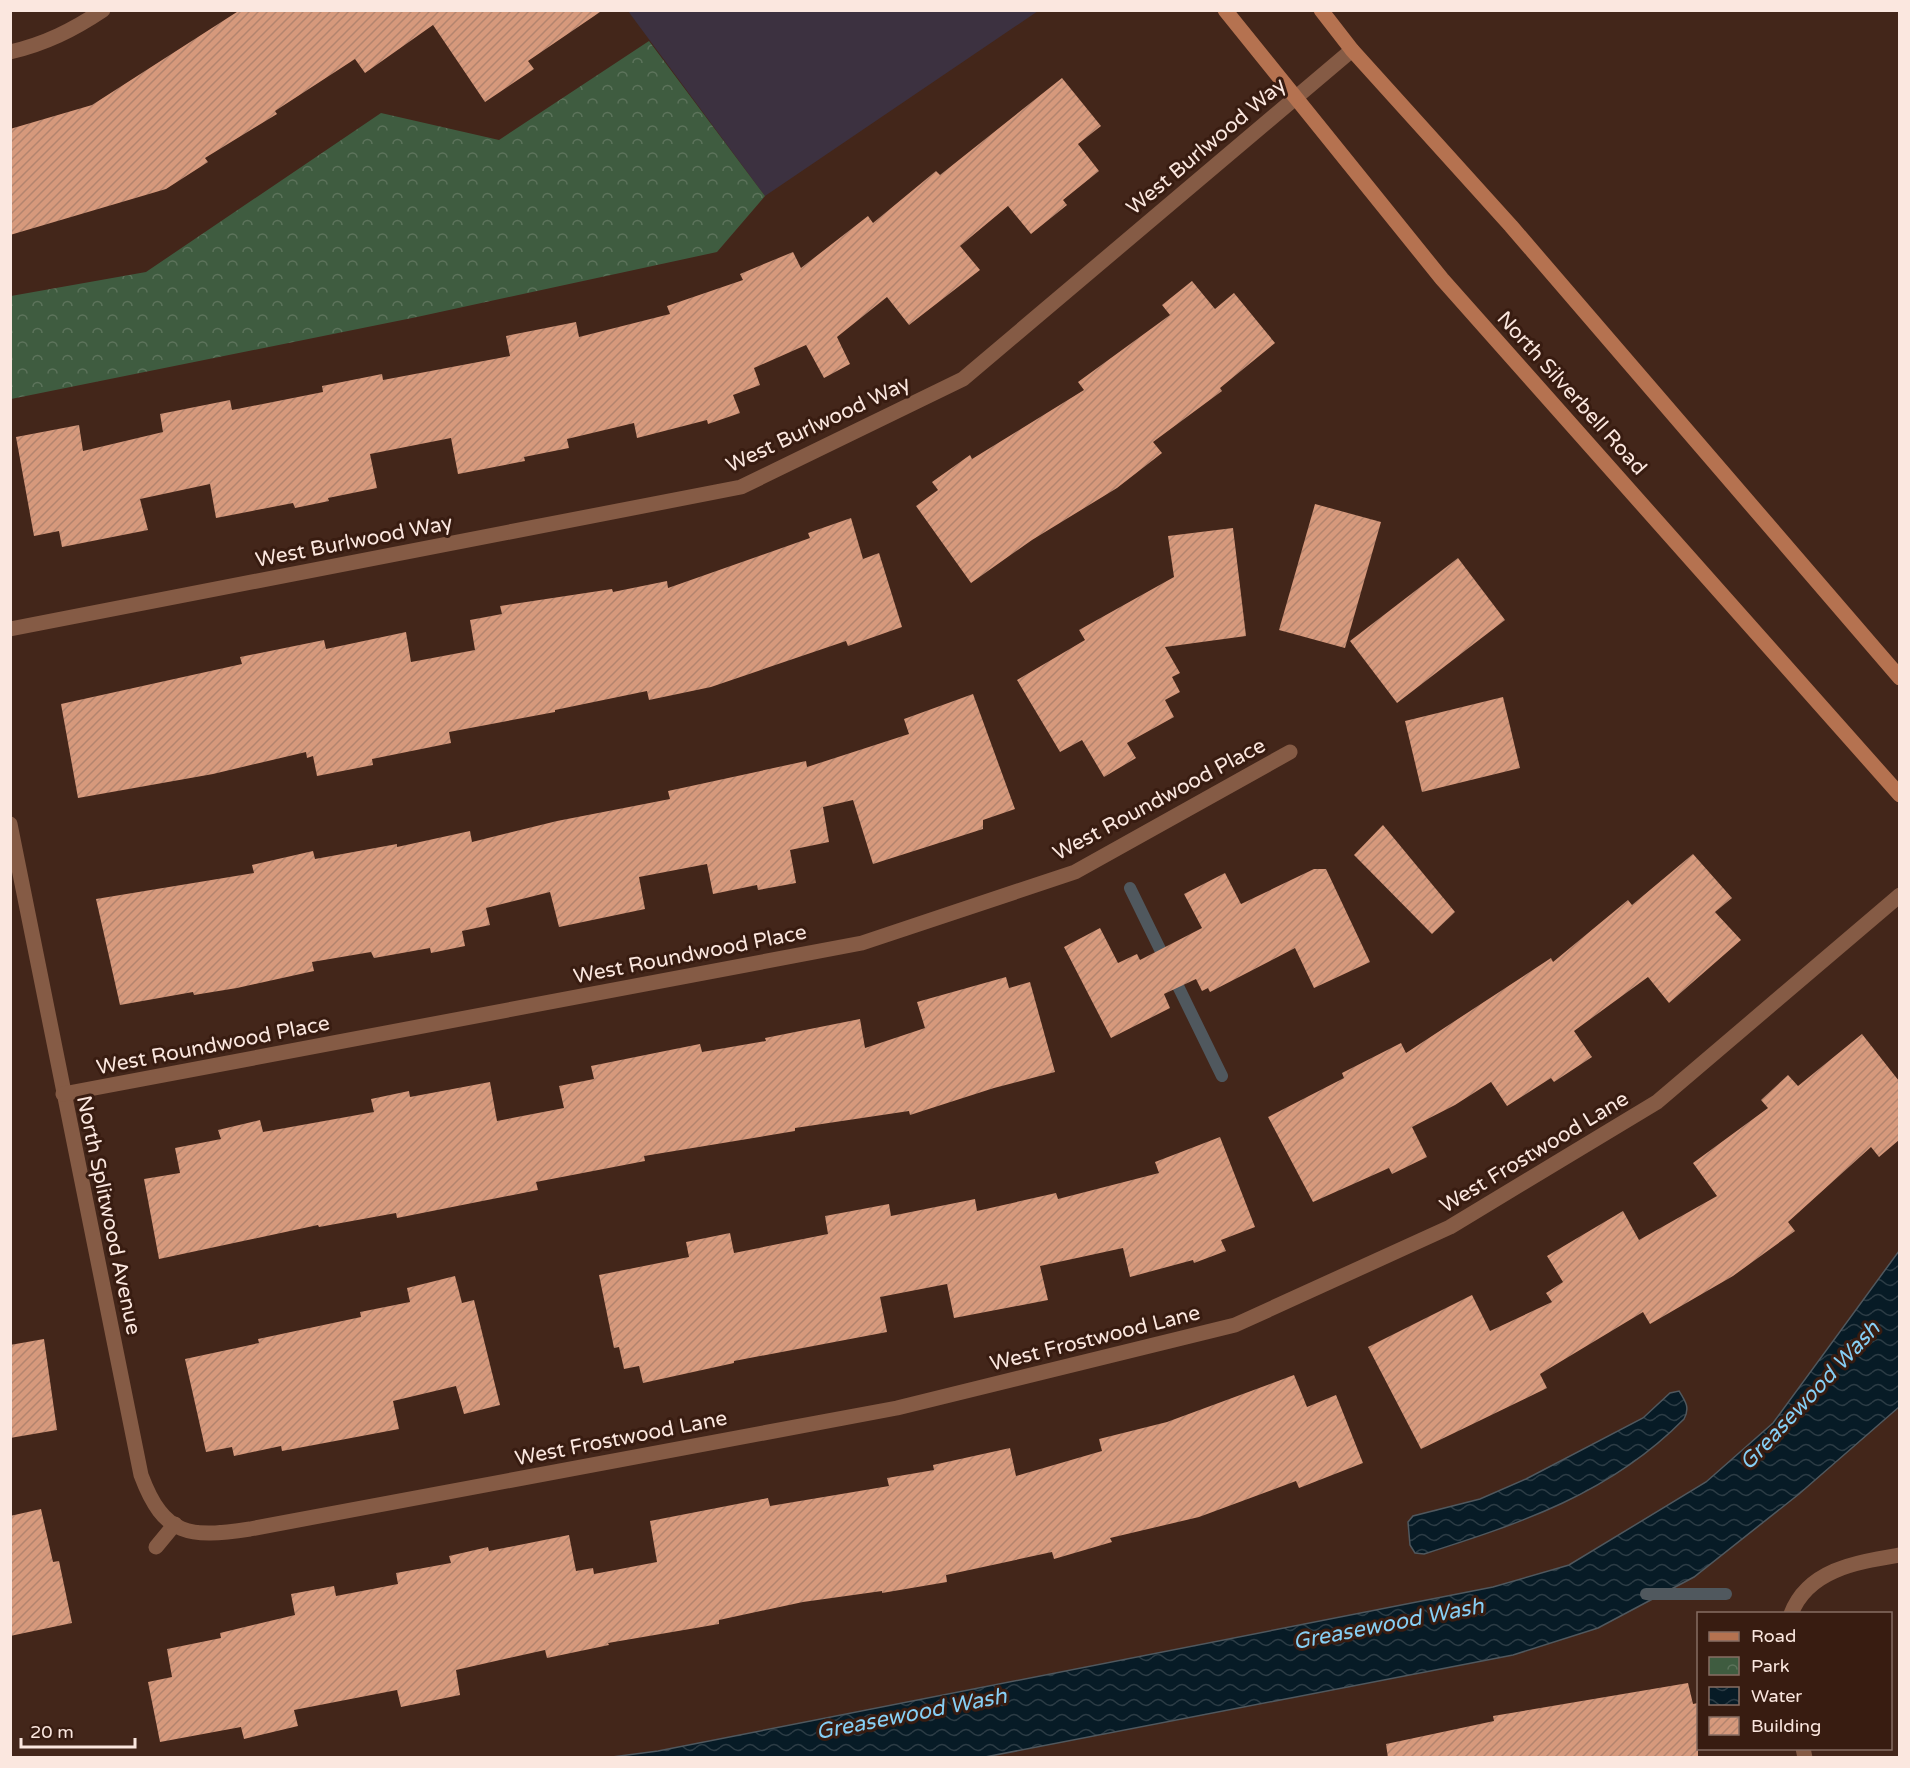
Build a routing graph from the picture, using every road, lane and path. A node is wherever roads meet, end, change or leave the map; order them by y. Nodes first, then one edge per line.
1 (103, 10) edge
2 (1225, 10) edge
3 (1321, 10) edge
4 (1352, 50) junction
5 (10, 52) edge
6 (1296, 98) junction
7 (10, 629) edge
8 (1899, 678) edge
9 (1290, 752) dead end
10 (1899, 795) edge
11 (10, 824) edge
12 (1899, 895) edge
13 (63, 1094) junction
14 (178, 1526) junction
15 (156, 1547) dead end
16 (1899, 1554) edge
17 (1792, 1612) edge

1 - 5 street
2 - 6 main road, North Silverbell Road
3 - 4 main road
4 - 6 street, West Burlwood Way
4 - 8 main road
6 - 7 street, West Burlwood Way
6 - 10 main road, North Silverbell Road
9 - 13 street, West Roundwood Place
11 - 13 street, North Splitwood Avenue
12 - 14 street, West Frostwood Lane
13 - 14 street, North Splitwood Avenue
14 - 15 street
16 - 17 street

